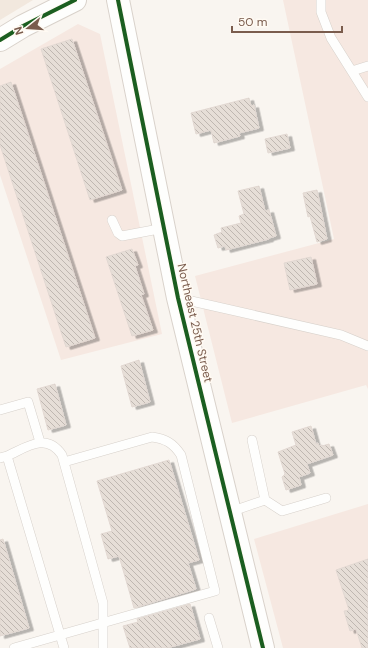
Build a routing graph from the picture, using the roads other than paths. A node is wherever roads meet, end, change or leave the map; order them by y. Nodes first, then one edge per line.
1 (75, 0) edge
2 (118, 0) edge
3 (321, 0) edge
4 (0, 40) edge
5 (368, 66) edge
6 (352, 71) junction
7 (368, 97) edge
8 (112, 220) dead end
9 (164, 228) junction
10 (178, 298) junction
11 (368, 346) edge
12 (0, 410) edge
13 (252, 440) dead end
14 (40, 442) junction
15 (4, 457) edge
16 (64, 462) junction
17 (326, 498) dead end
18 (265, 500) junction
19 (230, 512) junction
20 (209, 618) dead end
21 (103, 622) junction
22 (60, 634) junction
23 (14, 648) edge
24 (64, 648) edge
25 (103, 648) edge
26 (218, 648) edge
27 (263, 648) edge

1 - 4 main road
2 - 9 main road, Northeast 25th Street
3 - 6 lane
5 - 6 lane
6 - 7 lane
8 - 9 lane
9 - 10 main road, Northeast 25th Street
10 - 11 lane
10 - 19 main road, Northeast 25th Street
12 - 14 lane
13 - 18 lane
14 - 15 lane
14 - 16 lane
15 - 22 lane
16 - 21 lane
16 - 21 lane
17 - 18 lane
18 - 19 lane
19 - 27 main road, Northeast 25th Street
20 - 26 lane
21 - 22 lane
21 - 25 lane
22 - 23 lane
22 - 24 lane

